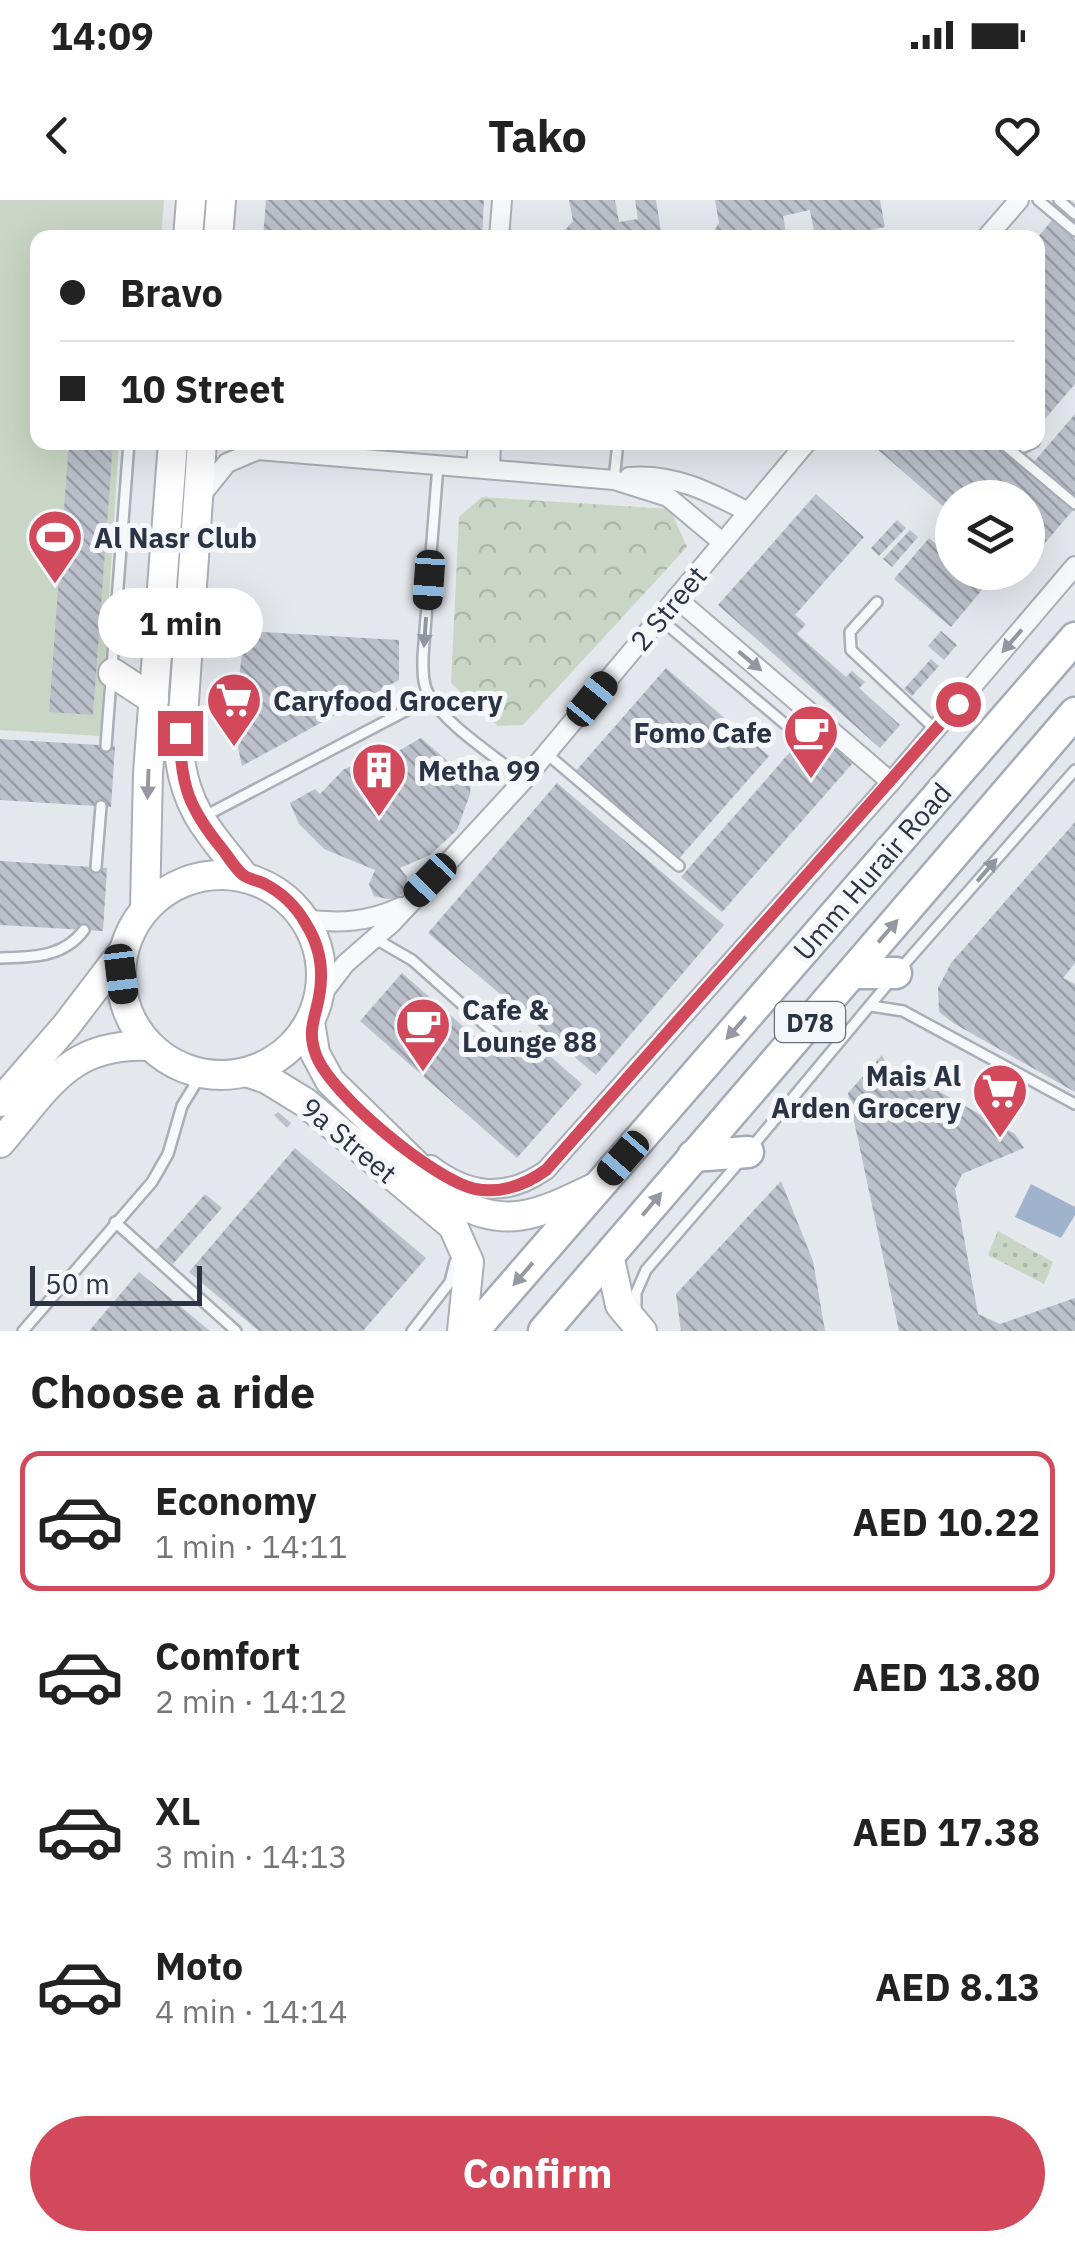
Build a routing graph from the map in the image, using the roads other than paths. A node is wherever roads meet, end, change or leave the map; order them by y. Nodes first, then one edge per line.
1 (191, 200) edge
2 (221, 200) edge
3 (502, 200) edge
4 (1019, 200) edge
5 (1038, 200) edge
6 (1060, 200) edge
7 (1075, 214) edge
8 (189, 230) edge
9 (219, 230) edge
10 (500, 230) edge
11 (993, 230) edge
12 (1075, 231) edge
13 (128, 450) edge
14 (172, 450) edge
15 (201, 450) edge
16 (245, 450) edge
17 (290, 450) edge
18 (479, 450) edge
19 (489, 450) edge
20 (617, 450) edge
21 (800, 450) edge
22 (1011, 450) edge
23 (438, 465) junction
24 (483, 469) junction
25 (614, 480) junction
26 (198, 502) junction
27 (1075, 504) edge
28 (748, 512) junction
29 (722, 542) junction
30 (1075, 566) edge
31 (676, 598) junction
32 (877, 602) dead end
33 (659, 618) junction
34 (1075, 638) edge
35 (113, 672) junction
36 (430, 698) junction
37 (154, 700) junction
38 (1075, 712) edge
39 (936, 730) junction
40 (798, 735) dead end
41 (106, 746) dead end
42 (547, 754) junction
43 (1075, 770) edge
44 (524, 780) junction
45 (892, 782) junction
46 (101, 806) dead end
47 (198, 820) junction
48 (679, 866) dead end
49 (96, 867) dead end
50 (243, 876) junction
51 (406, 905) junction
52 (145, 908) junction
53 (304, 919) junction
54 (84, 930) dead end
55 (374, 938) junction
56 (125, 948) junction
57 (0, 958) edge
58 (852, 973) junction
59 (896, 974) junction
60 (871, 1006) junction
61 (314, 1010) junction
62 (500, 1038) dead end
63 (150, 1046) junction
64 (246, 1072) junction
65 (202, 1074) junction
66 (0, 1102) edge
67 (1075, 1104) edge
68 (0, 1143) edge
69 (404, 1150) junction
70 (748, 1152) junction
71 (693, 1156) junction
72 (404, 1186) junction
73 (598, 1187) junction
74 (115, 1222) junction
75 (609, 1255) junction
76 (641, 1330) edge
77 (23, 1331) edge
78 (236, 1331) edge
79 (412, 1331) edge
80 (462, 1331) edge
81 (474, 1331) edge
82 (544, 1331) edge

1 - 8 main road
2 - 9 main road
3 - 10 street
4 - 11 street
5 - 12 lane
6 - 7 lane
13 - 35 lane
14 - 37 main road
15 - 26 main road
16 - 26 street
17 - 23 street
18 - 24 street
19 - 24 street
20 - 25 lane
21 - 28 street, 2 Street
22 - 27 lane
23 - 24 street
23 -> 36 lane
24 - 25 street
25 - 28 street
25 - 29 street
26 - 47 main road
28 - 29 street, 2 Street
29 - 31 street, 2 Street
30 -> 39 street
31 - 33 street, 2 Street
31 -> 45 street
32 - 39 lane
33 - 40 lane
33 - 42 street, 2 Street
34 -> 73 main road, Umm Hurair Road / D78
35 - 37 main road
35 - 41 lane
36 - 44 lane
36 - 47 lane
37 -> 52 main road
58 -> 38 main road, Umm Hurair Road / D78
39 - 45 street
42 - 44 street, 2 Street
42 - 48 lane
59 -> 43 lane
44 - 51 street, 2 Street
45 - 69 street
46 - 49 lane
47 - 50 main road
50 - 52 main road
50 - 53 main road
51 - 53 street, 2 Street
51 - 55 street, 2 Street
52 - 56 main road
53 - 61 main road
54 - 57 lane
55 - 61 street, 2 Street
55 - 62 lane
56 - 63 main road
56 - 66 main road
58 - 59 main road
58 - 71 main road, Umm Hurair Road / D78
59 - 60 lane
60 - 67 lane
60 - 70 lane
61 - 64 main road
61 - 69 main road, 9a Street
63 - 65 main road
63 - 68 main road
64 - 65 main road
64 - 72 main road, 9a Street
65 - 74 lane
69 - 73 main road, 9a Street
70 - 71 main road
70 - 76 lane
75 -> 71 main road, Umm Hurair Road / D78
72 - 79 lane
72 - 80 main road, 9a Street
73 -> 81 main road, Umm Hurair Road / D78
74 - 77 lane
74 - 78 lane
75 - 76 main road
75 - 82 main road, Umm Hurair Road / D78

